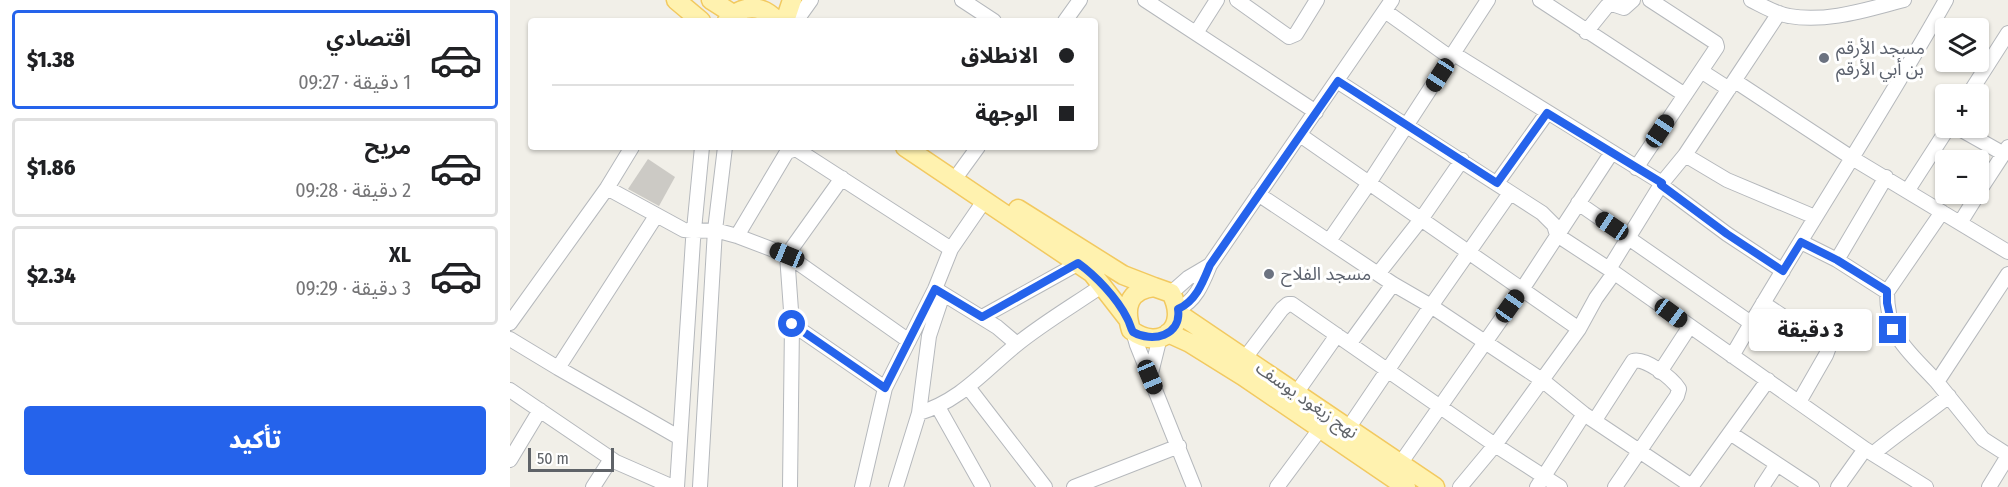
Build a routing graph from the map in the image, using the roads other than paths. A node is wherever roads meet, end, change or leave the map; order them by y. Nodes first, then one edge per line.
1 (676, 0) edge
2 (711, 0) edge
3 (792, 0) edge
4 (811, 0) edge
5 (962, 0) edge
6 (1080, 0) edge
7 (1145, 0) edge
8 (1217, 0) edge
9 (1237, 0) edge
10 (1317, 0) edge
11 (1488, 0) edge
12 (1540, 0) edge
13 (1633, 0) edge
14 (1650, 0) edge
15 (1751, 0) edge
16 (1904, 0) edge
17 (1946, 0) edge
18 (1388, 6) edge
19 (743, 8) edge
20 (1779, 13) junction
21 (697, 18) edge
22 (774, 18) edge
23 (786, 18) edge
24 (798, 18) edge
25 (989, 18) edge
26 (1067, 18) edge
27 (1586, 32) junction
28 (1196, 33) junction
29 (2008, 33) edge
30 (2002, 55) edge
31 (1452, 56) junction
32 (1701, 71) junction
33 (1338, 81) junction
34 (1977, 84) edge
35 (1732, 85) junction
36 (1685, 95) junction
37 (1316, 111) junction
38 (1547, 113) junction
39 (1407, 125) junction
40 (1300, 135) junction
41 (1942, 138) edge
42 (1979, 138) edge
43 (630, 150) edge
44 (702, 150) edge
45 (725, 150) edge
46 (910, 150) edge
47 (928, 150) edge
48 (973, 150) edge
49 (2006, 151) edge
50 (1612, 152) junction
51 (1684, 155) junction
52 (1852, 158) junction
53 (1462, 160) junction
54 (1636, 168) junction
55 (958, 176) junction
56 (1989, 176) edge
57 (1886, 177) junction
58 (842, 178) junction
59 (1369, 183) junction
60 (1497, 183) junction
61 (1661, 184) junction
62 (607, 188) junction
63 (1908, 190) junction
64 (1510, 193) junction
65 (1258, 194) junction
66 (984, 201) junction
67 (1578, 203) junction
68 (1971, 204) edge
69 (1942, 212) junction
70 (656, 216) junction
71 (1815, 217) junction
72 (1422, 218) junction
73 (1960, 223) junction
74 (715, 230) junction
75 (695, 231) junction
76 (1557, 235) junction
77 (737, 236) junction
78 (1628, 237) junction
79 (1329, 241) junction
80 (1801, 242) junction
81 (951, 249) junction
82 (1469, 252) junction
83 (2008, 252) edge
84 (787, 255) junction
85 (1837, 260) junction
86 (1078, 263) junction
87 (1210, 265) junction
88 (1611, 271) junction
89 (1783, 271) junction
90 (1378, 274) junction
91 (2008, 274) edge
92 (1393, 284) junction
93 (1103, 285) junction
94 (1154, 287) junction
95 (1523, 288) junction
96 (1887, 291) junction
97 (939, 292) junction
98 (1763, 303) junction
99 (1176, 306) junction
100 (1431, 306) junction
101 (982, 317) junction
102 (510, 323) edge
103 (1751, 323) junction
104 (792, 324) junction
105 (1130, 325) junction
106 (1690, 327) junction
107 (1579, 329) junction
108 (1164, 335) junction
109 (1337, 335) junction
110 (510, 339) edge
111 (909, 341) junction
112 (1350, 343) junction
113 (1485, 343) junction
114 (1017, 344) junction
115 (1732, 356) junction
116 (1245, 358) junction
117 (558, 368) junction
118 (1389, 369) junction
119 (1660, 372) junction
120 (1150, 377) junction
121 (1542, 380) junction
122 (1768, 380) junction
123 (1937, 382) junction
124 (968, 387) junction
125 (885, 388) junction
126 (510, 390) edge
127 (1297, 392) junction
128 (1949, 396) junction
129 (1799, 402) junction
130 (1440, 406) junction
131 (938, 407) junction
132 (540, 411) junction
133 (919, 413) junction
134 (1590, 417) junction
135 (1320, 429) junction
136 (1730, 433) junction
137 (1343, 435) junction
138 (680, 438) junction
139 (1495, 444) junction
140 (1179, 446) junction
141 (1641, 451) junction
142 (1869, 451) junction
143 (2008, 456) edge
144 (611, 459) junction
145 (510, 460) edge
146 (1400, 464) junction
147 (1777, 464) junction
148 (1540, 482) edge
149 (1918, 485) edge
150 (593, 487) edge
151 (675, 487) edge
152 (700, 487) edge
153 (790, 487) edge
154 (862, 487) edge
155 (896, 487) edge
156 (983, 487) edge
157 (1045, 487) edge
158 (1074, 487) edge
159 (1194, 487) edge
160 (1277, 487) edge
161 (1406, 487) edge
162 (1435, 487) edge
163 (1460, 487) edge
164 (1560, 487) edge
165 (1615, 487) edge
166 (1692, 487) edge
167 (1762, 487) edge
168 (1812, 487) edge
169 (1838, 487) edge
170 (1989, 487) edge

1 - 21 main road
2 - 19 main road
3 - 23 main road
4 - 24 street
5 - 25 street
6 - 26 street
7 - 28 street
8 - 28 street
9 - 10 street
11 - 31 street
12 - 27 street
13 - 27 street
14 - 32 street
15 - 20 street
16 - 20 street
17 - 52 street
18 - 31 street
18 - 33 street
19 - 22 main road
20 - 35 street
27 - 36 street
28 - 37 street
29 - 30 street
30 - 34 street
31 - 38 street
31 - 39 street
32 - 35 street
32 - 36 street
33 - 37 street
33 - 39 street
35 - 51 street
35 - 52 street
36 - 54 street
37 - 40 street
38 - 50 street
38 - 60 street
39 - 53 street
39 - 59 street
40 - 59 street
40 - 65 street
41 - 63 street
42 - 49 street
43 - 62 street
44 - 75 street
45 - 74 street
46 - 55 main road
47 - 55 main road
48 - 55 street
49 - 56 street
50 - 54 street
50 - 67 street
51 - 61 street
51 - 71 street
52 - 57 street
52 - 71 street
53 - 60 street
53 - 72 street
54 - 61 street
55 - 66 main road
55 - 94 main road
57 - 63 street
57 - 85 street
58 - 77 street
58 - 81 street
58 - 84 street
59 - 72 street
59 - 79 street
60 - 64 street
61 - 78 street
61 - 89 street
62 - 70 street
62 - 102 street
63 - 69 street
64 - 76 street
64 - 82 street
65 - 79 street
65 - 87 street
66 - 81 street
66 - 86 main road
67 - 76 street
67 - 78 street
68 - 73 street
69 - 73 street
69 - 96 street
70 - 75 street
70 - 117 street
71 - 80 street
72 - 82 street
72 - 90 street
73 - 83 street
74 - 75 street
74 - 77 street
74 - 152 street
75 - 138 street
76 - 88 street
76 - 95 street
77 - 84 street
78 - 88 street
78 - 103 street
79 - 90 street
80 - 85 street
80 - 89 street
81 - 97 street
82 - 95 street
82 - 100 street
84 - 104 street
84 - 111 street
85 - 96 street
86 - 93 main road
86 - 101 street
87 - 99 street
87 - 99 street
88 - 106 street
88 - 107 street
89 - 98 street
90 - 92 street
91 - 123 street
92 - 100 street
92 - 112 street
93 - 105 main road
93 - 114 street
94 - 99 main road
94 - 105 main road
95 - 107 street
95 - 113 street
96 - 123 street
97 - 101 street
97 - 111 street
97 - 133 street
98 - 103 street
98 - 129 street
99 - 108 main road
99 - 116 main road, نهج زيغود يوسف
100 - 113 street
100 - 118 street
101 - 114 street
103 - 115 street
104 - 125 street
104 - 153 street
105 - 108 main road
105 - 120 street
106 - 115 street
106 - 119 street
107 - 121 street
108 - 120 street
108 - 135 main road, نهج زيغود يوسف
109 - 112 street
109 - 116 street
109 - 127 street
110 - 117 street
111 - 125 street
112 - 118 street
113 - 121 street
113 - 130 street
114 - 124 street
115 - 122 street
116 - 127 main road, نهج زيغود يوسف
117 - 138 street
118 - 130 street
118 - 137 street
119 - 134 street
119 - 141 street
120 - 140 street
121 - 134 street
121 - 139 street
122 - 129 street
122 - 136 street
123 - 128 street
124 - 131 street
124 - 157 street
125 - 154 street
126 - 132 street
127 - 137 main road, نهج زيغود يوسف
128 - 142 street
128 - 143 street
129 - 142 street
130 - 139 street
130 - 146 street
131 - 133 street
131 - 156 street
132 - 144 street
132 - 145 street
133 - 155 street
134 - 141 street
134 - 148 street
135 - 137 main road, نهج زيغود يوسف
135 - 160 street
136 - 147 street
136 - 166 street
137 - 146 main road, نهج زيغود يوسف
137 - 161 main road, نهج زيغود يوسف
138 - 151 street
139 - 148 street
139 - 163 street
140 - 158 street
140 - 159 street
141 - 165 street
141 - 166 street
142 - 149 street
142 - 169 street
143 - 170 street
144 - 150 street
144 - 151 street
146 - 162 main road, نهج زيغود يوسف
147 - 167 street
147 - 168 street
148 - 164 street

